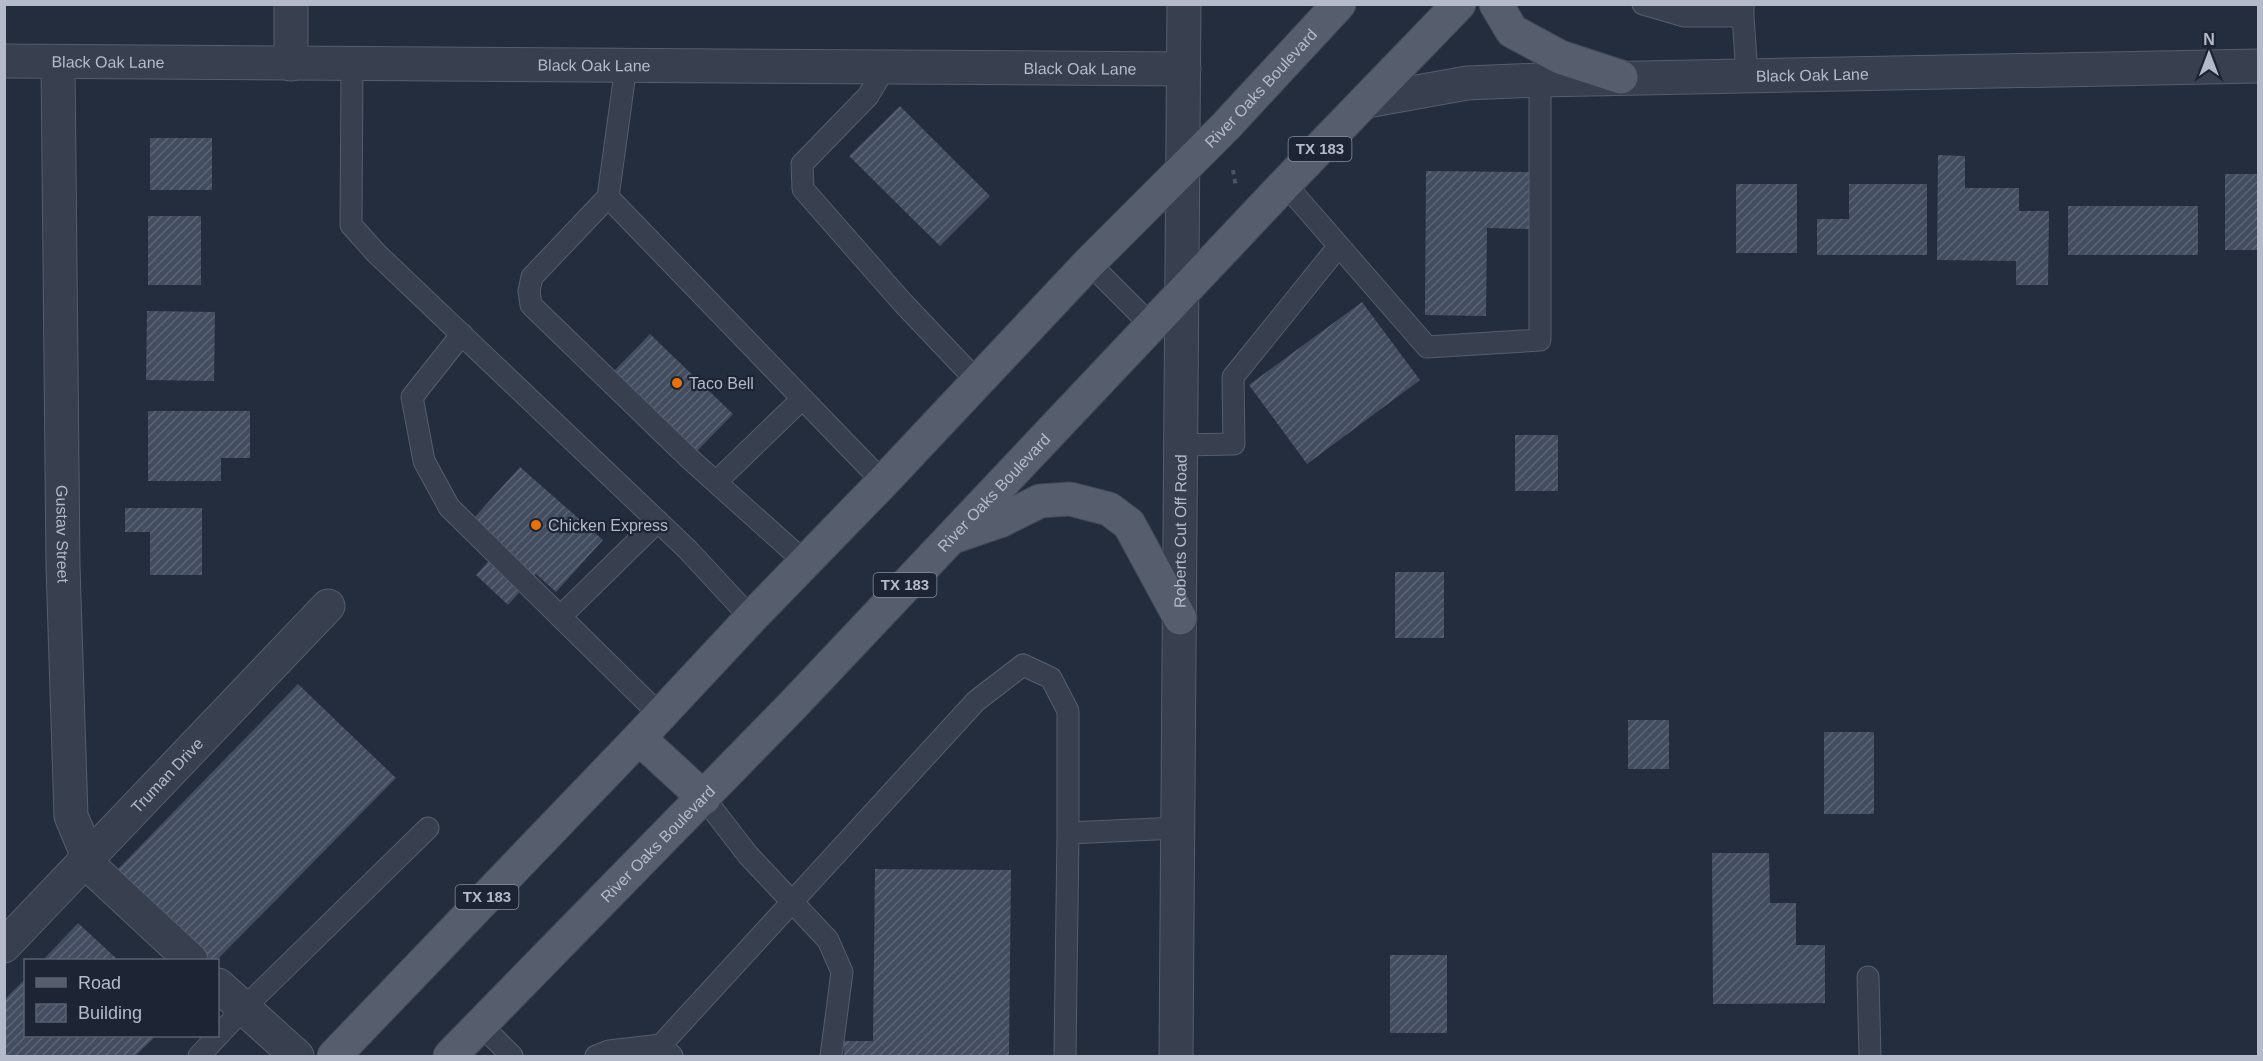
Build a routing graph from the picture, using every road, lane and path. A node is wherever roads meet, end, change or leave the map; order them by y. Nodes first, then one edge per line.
1 (291, 4) edge
2 (1184, 4) edge
3 (1339, 4) edge
4 (1459, 4) edge
5 (1496, 4) edge
6 (1643, 4) edge
7 (1743, 10) edge
8 (4, 61) edge
9 (58, 62) junction
10 (291, 64) junction
11 (352, 65) junction
12 (626, 66) junction
13 (2259, 66) edge
14 (885, 67) junction
15 (1184, 69) junction
16 (1747, 75) junction
17 (1621, 77) junction
18 (1540, 80) junction
19 (1367, 101) junction
20 (1184, 168) junction
21 (1233, 170) dead end
22 (1285, 184) junction
23 (1236, 189) dead end
24 (608, 197) junction
25 (1338, 247) junction
26 (1089, 262) junction
27 (1182, 294) junction
28 (1151, 326) junction
29 (462, 334) junction
30 (978, 382) junction
31 (802, 399) junction
32 (1179, 445) junction
33 (716, 482) junction
34 (884, 482) junction
35 (658, 521) junction
36 (949, 539) junction
37 (806, 563) junction
38 (328, 606) dead end
39 (561, 616) junction
40 (751, 618) junction
41 (1180, 618) junction
42 (650, 727) junction
43 (704, 798) junction
44 (428, 828) dead end
45 (1178, 828) junction
46 (1068, 833) junction
47 (88, 859) junction
48 (792, 902) junction
49 (4, 946) edge
50 (190, 959) edge
51 (1868, 977) dead end
52 (219, 986) edge
53 (243, 1009) junction
54 (481, 1025) junction
55 (219, 1035) edge
56 (217, 1037) edge
57 (666, 1051) edge
58 (199, 1056) edge
59 (297, 1056) edge
60 (334, 1056) edge
61 (450, 1056) edge
62 (512, 1056) edge
63 (596, 1056) edge
64 (831, 1056) edge
65 (1065, 1056) edge
66 (1176, 1056) edge
67 (1870, 1056) edge

1 - 10 street
2 - 15 street, Roberts Cut Off Road
3 - 20 main road, River Oaks Boulevard / TX 183
4 - 19 main road, River Oaks Boulevard / TX 183
5 - 17 main road
6 - 7 lane
7 - 16 lane
8 - 9 street, Black Oak Lane
9 - 10 street, Black Oak Lane
9 - 47 street, Gustav Street
10 - 11 street, Black Oak Lane
11 - 12 street, Black Oak Lane
11 - 29 lane
12 - 14 street, Black Oak Lane
12 - 24 lane
13 - 16 street, Black Oak Lane
14 - 15 street, Black Oak Lane
14 - 30 lane
15 - 20 street, Roberts Cut Off Road
16 - 17 street, Black Oak Lane
17 - 18 street, Black Oak Lane
18 - 19 street, Black Oak Lane
18 - 25 lane
19 - 22 main road, River Oaks Boulevard / TX 183
20 - 26 main road, River Oaks Boulevard / TX 183
20 - 27 street, Roberts Cut Off Road
21 - 23 path
22 - 25 lane
22 - 27 main road, River Oaks Boulevard / TX 183
24 - 31 lane
24 - 33 lane
25 - 32 lane
26 - 28 lane
26 - 30 main road, River Oaks Boulevard / TX 183
27 - 28 main road, River Oaks Boulevard / TX 183
27 - 32 street, Roberts Cut Off Road
28 - 36 main road, River Oaks Boulevard / TX 183
29 - 35 lane
29 - 39 lane
30 - 34 main road, River Oaks Boulevard / TX 183
31 - 33 lane
31 - 34 lane
32 - 41 street, Roberts Cut Off Road
33 - 37 lane
34 - 37 main road, River Oaks Boulevard / TX 183
35 - 39 lane
35 - 40 lane
36 - 41 main road
36 - 43 main road, River Oaks Boulevard / TX 183
37 - 40 main road, River Oaks Boulevard / TX 183
38 - 47 street, Truman Drive
39 - 42 lane
40 - 42 main road, River Oaks Boulevard / TX 183
41 - 45 street, Roberts Cut Off Road
42 - 43 main road
42 - 60 main road, River Oaks Boulevard / TX 183
43 - 48 lane
43 - 54 main road, River Oaks Boulevard / TX 183
44 - 53 lane
45 - 46 lane
45 - 66 street, Roberts Cut Off Road
46 - 48 lane
46 - 65 lane
47 - 49 street, Truman Drive
47 - 50 street, Gustav Street
48 - 57 lane
48 - 64 lane
51 - 67 lane
52 - 53 street
53 - 55 lane
53 - 59 street
54 - 61 main road, River Oaks Boulevard / TX 183
54 - 62 lane
56 - 58 lane
57 - 63 lane

